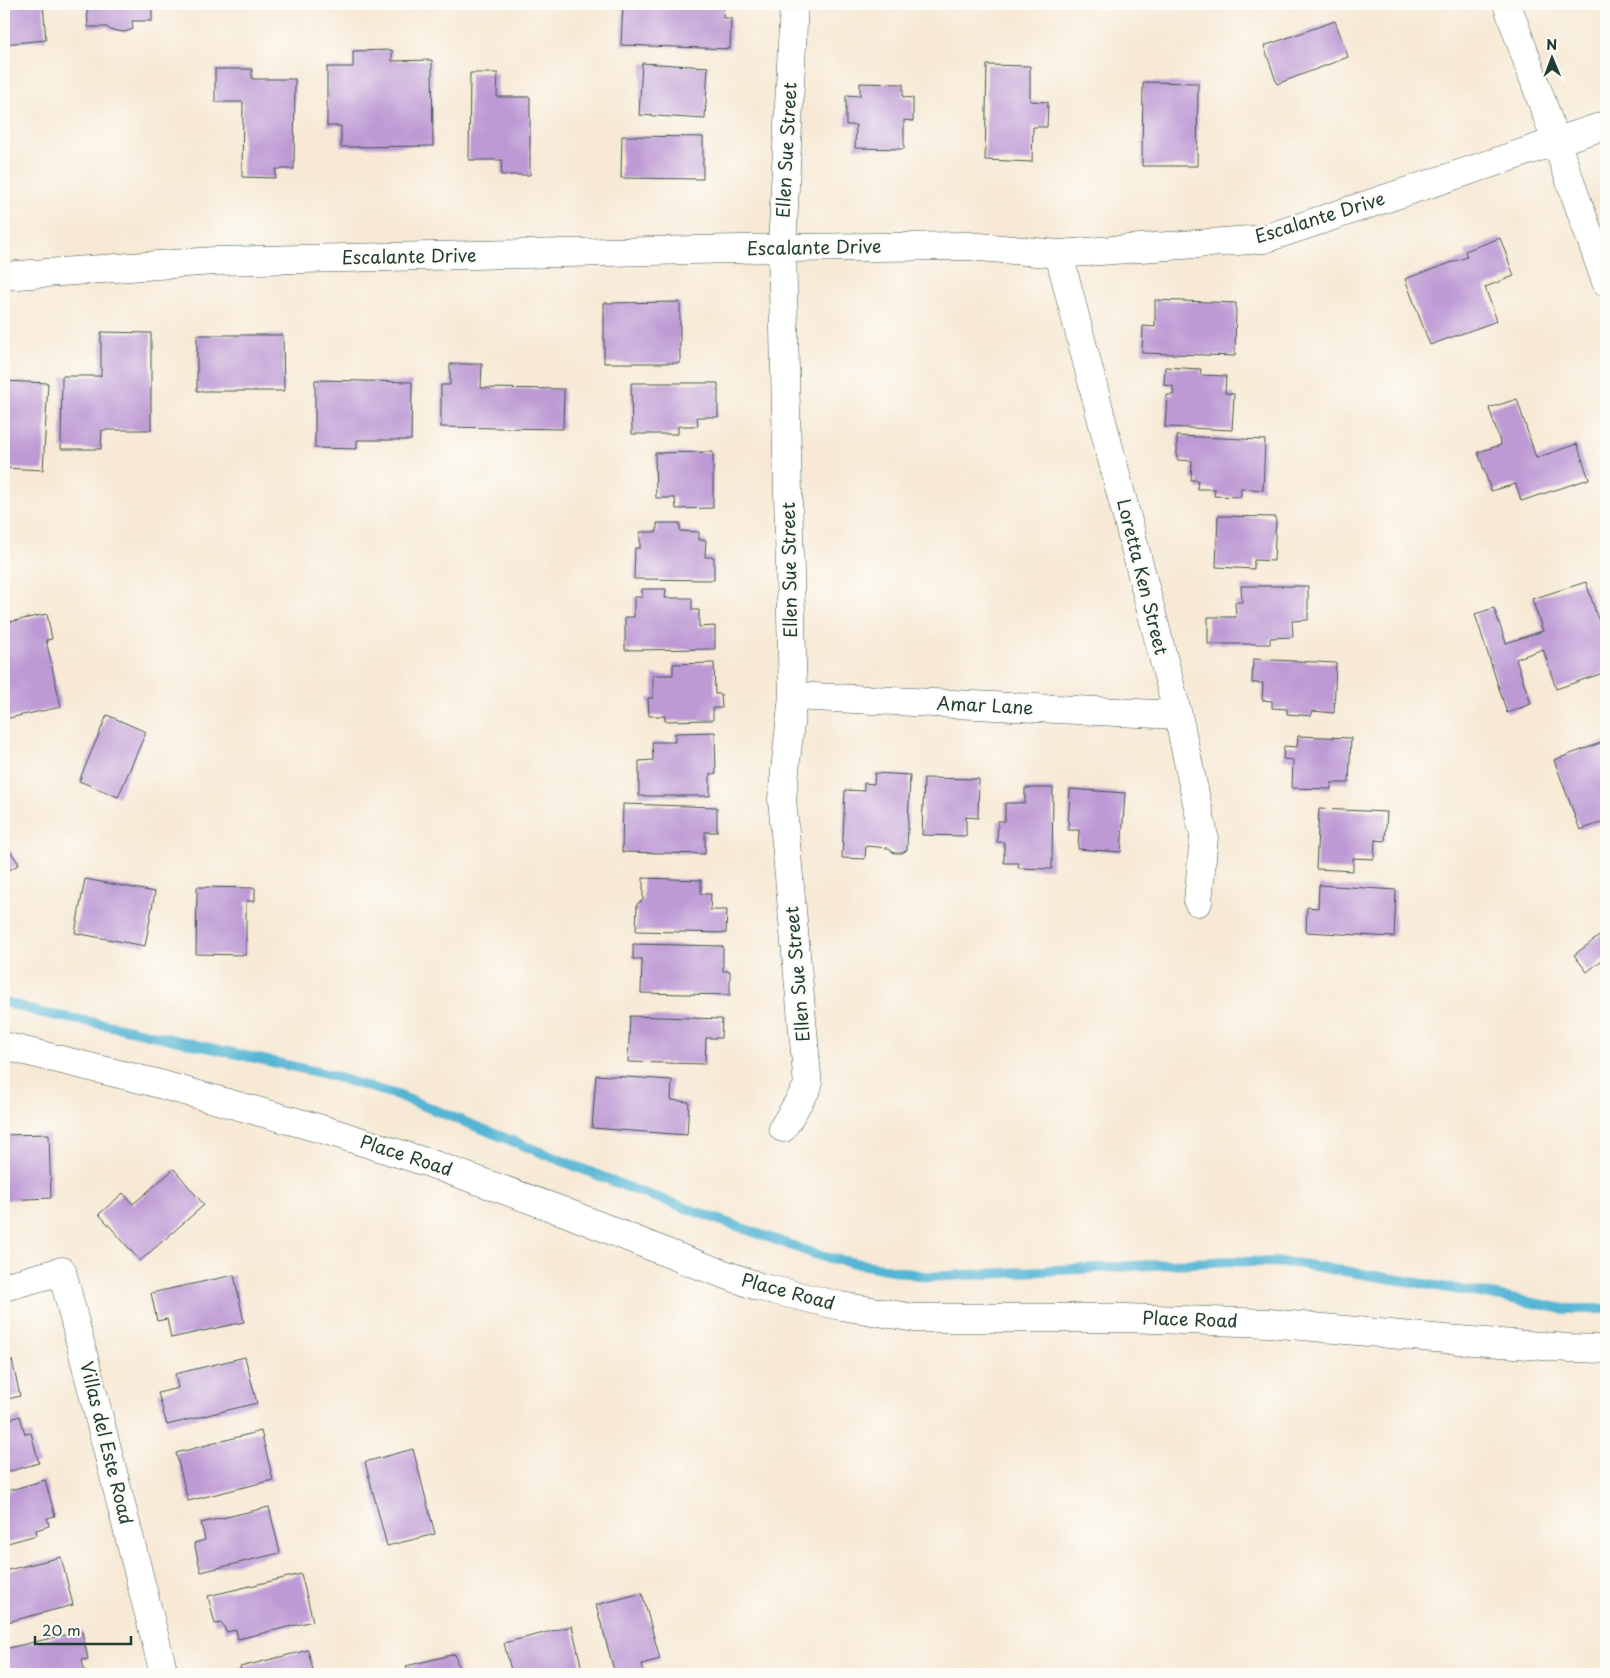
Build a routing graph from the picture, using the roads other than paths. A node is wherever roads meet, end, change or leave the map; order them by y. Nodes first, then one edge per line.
1 (794, 4) edge
2 (1507, 4) edge
3 (1606, 125) edge
4 (1556, 141) junction
5 (782, 248) junction
6 (1059, 254) junction
7 (4, 276) edge
8 (1606, 282) edge
9 (793, 696) junction
10 (1178, 715) junction
11 (1198, 902) dead end
12 (4, 1046) edge
13 (783, 1128) dead end
14 (4, 1286) edge
15 (1606, 1349) edge
16 (164, 1674) edge

1 - 5 street, Ellen Sue Street
2 - 4 street
3 - 4 street, Escalante Drive
4 - 6 street, Escalante Drive
4 - 8 street
5 - 6 street, Escalante Drive
5 - 7 street, Escalante Drive
5 - 9 street, Ellen Sue Street
6 - 10 street, Loretta Ken Street
9 - 10 street, Amar Lane
9 - 13 street, Ellen Sue Street
10 - 11 street, Loretta Ken Street
12 - 15 street, Place Road
14 - 16 street, Villas del Este Road

